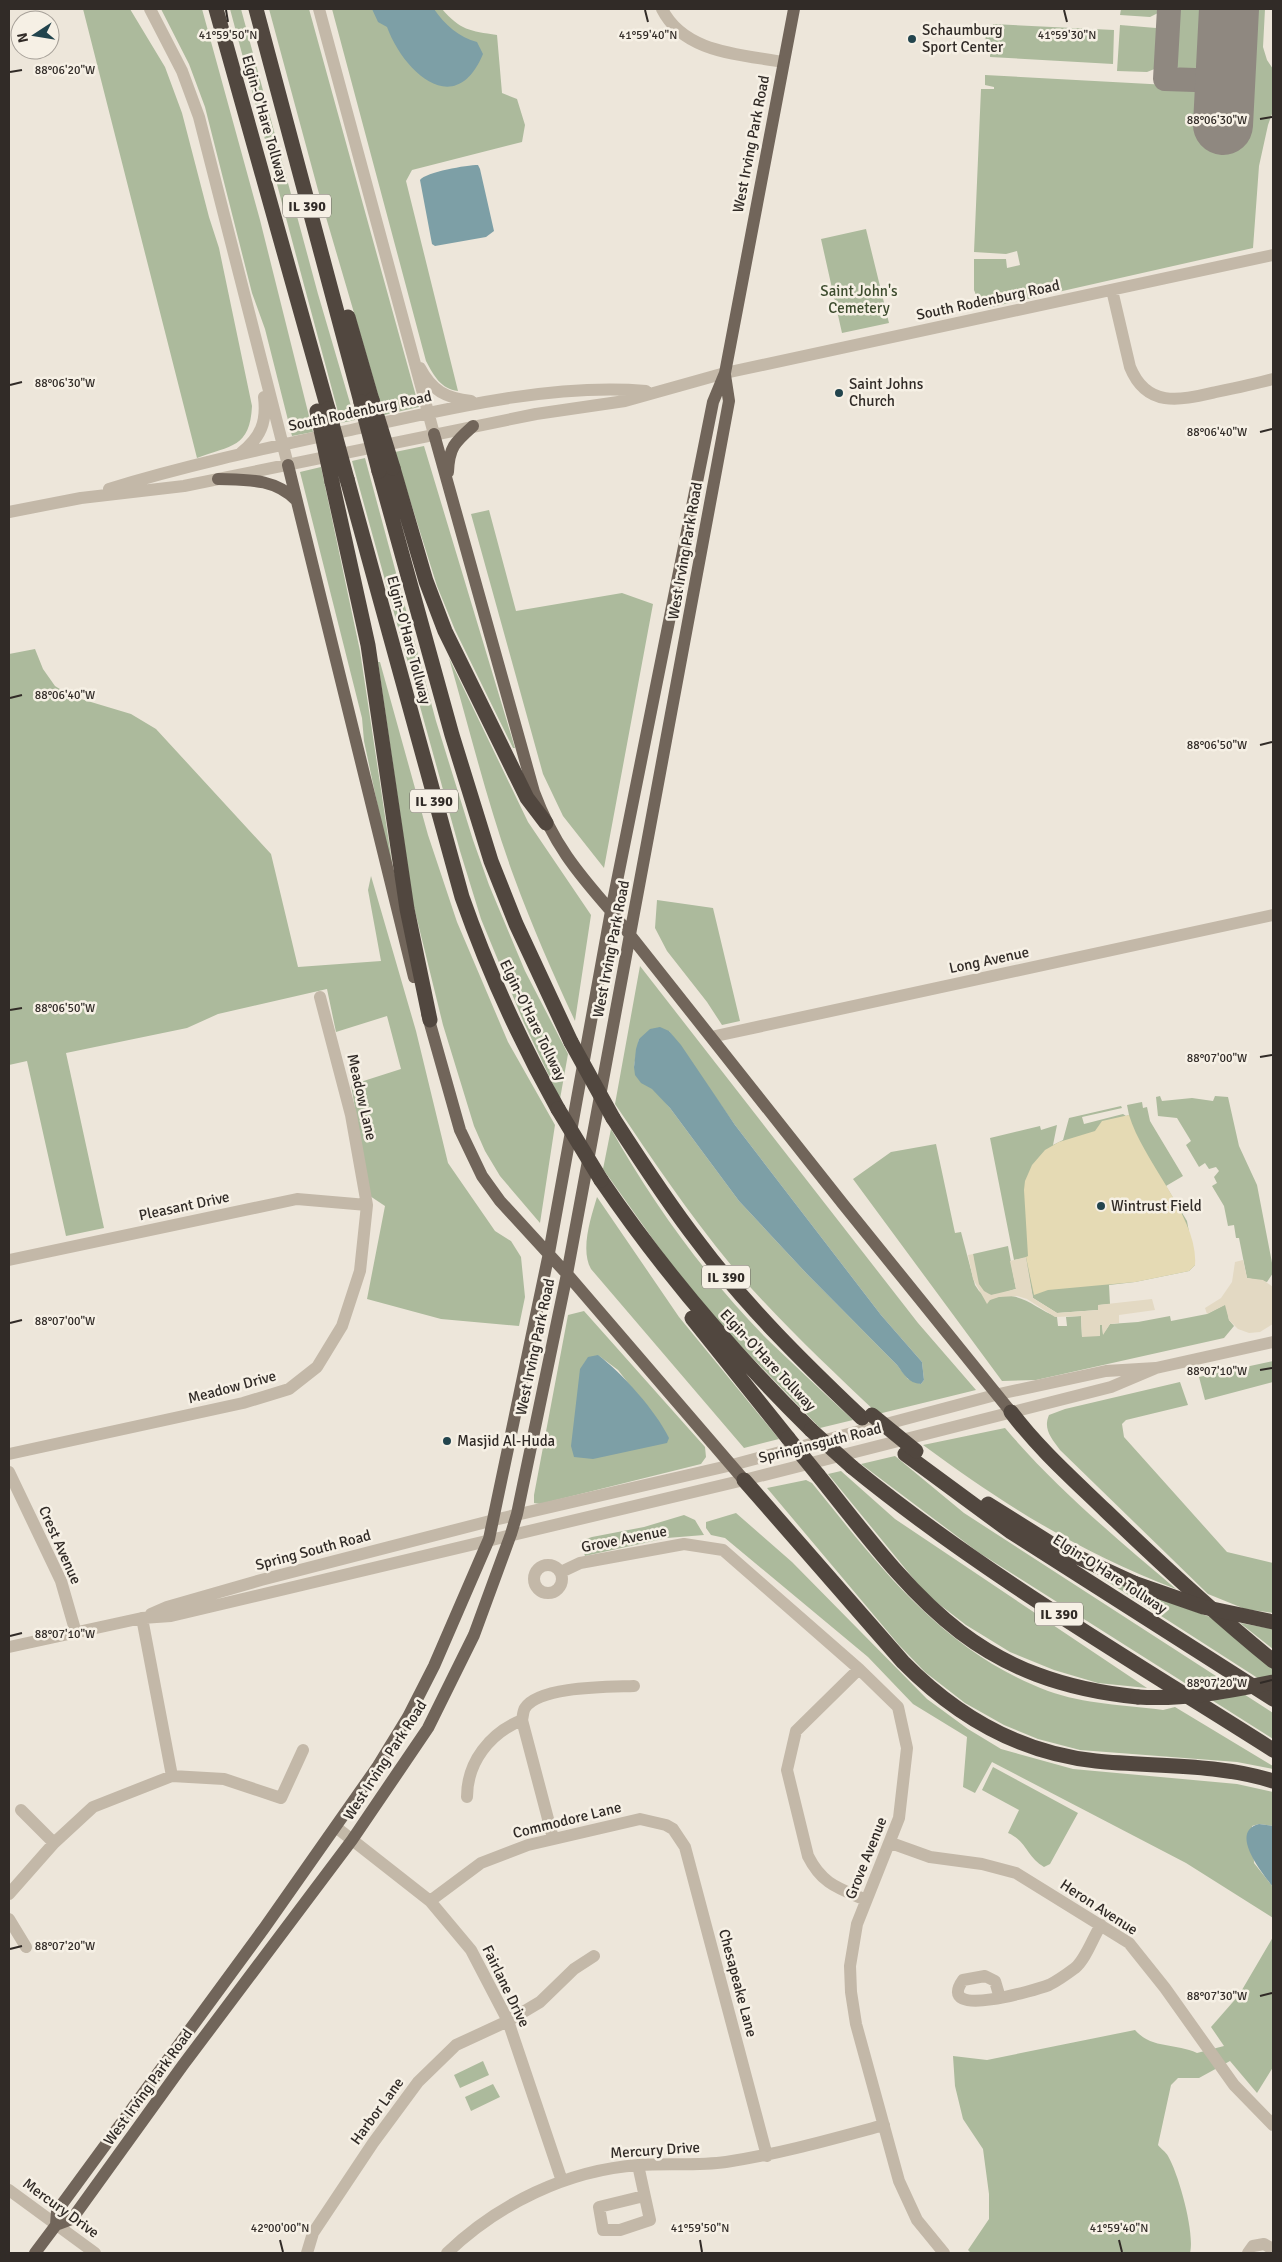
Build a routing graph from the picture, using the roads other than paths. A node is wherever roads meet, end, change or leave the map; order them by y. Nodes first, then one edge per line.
1 (150, 9) edge
2 (216, 9) edge
3 (256, 9) edge
4 (319, 9) edge
5 (662, 9) edge
6 (794, 9) edge
7 (783, 62) junction
8 (1273, 255) edge
9 (1112, 290) junction
10 (413, 357) junction
11 (264, 374) junction
12 (725, 374) junction
13 (1273, 379) edge
14 (652, 392) junction
15 (481, 402) junction
16 (428, 412) junction
17 (473, 426) junction
18 (434, 434) junction
19 (283, 444) junction
20 (239, 454) junction
21 (288, 465) junction
22 (386, 470) junction
23 (218, 479) junction
24 (339, 480) junction
25 (448, 482) junction
26 (80, 498) junction
27 (296, 500) junction
28 (9, 512) edge
29 (546, 823) junction
30 (612, 910) junction
31 (1273, 915) edge
32 (630, 937) junction
33 (320, 997) dead end
34 (430, 1020) junction
35 (711, 1037) junction
36 (367, 1205) junction
37 (548, 1253) junction
38 (9, 1260) edge
39 (660, 1263) junction
40 (567, 1274) junction
41 (1273, 1342) edge
42 (1156, 1368) junction
43 (999, 1394) junction
44 (1011, 1412) junction
45 (910, 1452) junction
46 (9, 1454) edge
47 (732, 1466) junction
48 (9, 1472) edge
49 (744, 1480) junction
50 (517, 1514) junction
51 (494, 1520) junction
52 (511, 1534) junction
53 (489, 1540) junction
54 (561, 1572) dead end
55 (142, 1618) junction
56 (1273, 1622) edge
57 (76, 1633) junction
58 (9, 1648) edge
59 (1273, 1661) edge
60 (859, 1669) junction
61 (1273, 1682) edge
62 (634, 1686) dead end
63 (1273, 1699) edge
64 (522, 1720) junction
65 (303, 1750) dead end
66 (1273, 1750) edge
67 (172, 1776) junction
68 (1273, 1781) edge
69 (468, 1797) dead end
70 (21, 1810) dead end
71 (666, 1825) joint
72 (336, 1828) junction
73 (553, 1838) junction
74 (352, 1840) junction
75 (54, 1843) junction
76 (891, 1843) junction
77 (9, 1894) edge
78 (866, 1900) junction
79 (430, 1901) junction
80 (9, 1918) edge
81 (1101, 1924) junction
82 (26, 1947) dead end
83 (594, 1956) dead end
84 (1000, 1998) dead end
85 (508, 2021) junction
86 (884, 2125) junction
87 (1273, 2125) edge
88 (767, 2156) junction
89 (638, 2165) junction
90 (562, 2181) junction
91 (9, 2190) edge
92 (644, 2196) dead end
93 (56, 2225) junction
94 (36, 2253) edge
95 (95, 2253) edge
96 (306, 2253) edge
97 (446, 2253) edge
98 (944, 2253) edge
99 (1248, 2253) edge
100 (1273, 2253) edge

1 - 11 street
2 - 24 highway, Elgin-O'Hare Tollway / IL 390, bridge
3 - 22 highway, Elgin-O'Hare Tollway / IL 390, bridge
4 - 10 street
5 - 7 street
6 - 7 main road, West Irving Park Road
7 - 12 main road, West Irving Park Road
8 - 9 street, South Rodenburg Road
9 - 12 street, South Rodenburg Road
9 - 13 street
10 - 15 street
10 - 16 street
11 - 19 street
11 - 20 street
12 - 14 street, South Rodenburg Road
12 - 30 main road, West Irving Park Road
12 - 32 main road, West Irving Park Road
14 - 15 street, South Rodenburg Road
14 - 17 street, South Rodenburg Road
15 - 16 street, South Rodenburg Road
16 - 18 street
16 - 19 street, South Rodenburg Road
17 - 18 street, South Rodenburg Road
17 - 25 main road
18 - 21 street, South Rodenburg Road
18 - 25 main road
19 - 20 street, South Rodenburg Road
19 - 21 street
20 - 26 street, South Rodenburg Road
21 - 23 street, South Rodenburg Road
21 - 27 main road
22 - 29 highway
22 - 45 highway, Elgin-O'Hare Tollway / IL 390, bridge
23 - 26 street, South Rodenburg Road
23 - 27 main road
24 - 34 highway
24 - 39 highway, Elgin-O'Hare Tollway / IL 390, bridge
25 - 29 main road
26 - 28 street, South Rodenburg Road
27 - 34 main road
29 - 30 main road
30 - 32 main road
30 - 37 main road, West Irving Park Road
31 - 35 street, Long Avenue
32 - 35 main road
32 - 40 main road, West Irving Park Road
33 - 36 street, Meadow Lane
34 - 37 main road
35 - 43 main road
36 - 38 street, Pleasant Drive
36 - 46 street, Meadow Drive
37 - 40 main road
37 - 51 main road, West Irving Park Road
39 - 61 highway, bridge
39 - 66 highway, Elgin-O'Hare Tollway / IL 390, bridge
40 - 47 main road
40 - 50 main road, West Irving Park Road
41 - 42 street, Springinsguth Road
42 - 43 street, Springinsguth Road
42 - 44 street, Springinsguth Road
43 - 44 main road
43 - 47 street, Springinsguth Road
44 - 49 street, Springinsguth Road
44 - 59 highway
45 - 56 highway, bridge
45 - 63 highway, Elgin-O'Hare Tollway / IL 390
47 - 49 main road
47 - 50 street, Springinsguth Road
48 - 57 street, Crest Avenue
49 - 52 street, Springinsguth Road
49 - 68 highway
50 - 51 street, Springinsguth Road
50 - 52 main road, West Irving Park Road
51 - 53 main road, West Irving Park Road
51 - 55 street, Spring South Road
52 - 53 street, Springinsguth Road
52 - 74 main road, West Irving Park Road
53 - 55 street, Spring South Road
53 - 72 main road, West Irving Park Road
54 - 60 street, Grove Avenue
55 - 57 street, Spring South Road
55 - 67 street
57 - 58 street, Spring South Road
60 - 76 street, Grove Avenue
60 - 78 street
62 - 64 street
64 - 69 street
64 - 73 street
65 - 67 street
67 - 75 street
70 - 75 street
71 - 73 street, Commodore Lane
71 - 88 street, Chesapeake Lane
72 - 74 street, Fairlane Drive
72 - 93 main road, West Irving Park Road
73 - 79 street, Commodore Lane
74 - 79 street, Fairlane Drive
74 - 93 main road, West Irving Park Road
75 - 77 street
76 - 78 street, Grove Avenue
76 - 81 street, Heron Avenue
78 - 86 street, Grove Avenue
79 - 85 street, Fairlane Drive
80 - 82 street
81 - 84 street
81 - 87 street, Heron Avenue
83 - 85 street, Harbor Lane
85 - 90 street, Fairlane Drive
85 - 96 street, Harbor Lane
86 - 88 street, Mercury Drive
86 - 98 street, Grove Avenue
88 - 89 street, Mercury Drive
89 - 90 street, Mercury Drive
89 - 92 street
90 - 97 street, Mercury Drive
91 - 93 street, Mercury Drive
93 - 94 main road, West Irving Park Road
93 - 95 street, Mercury Drive
99 - 100 street

